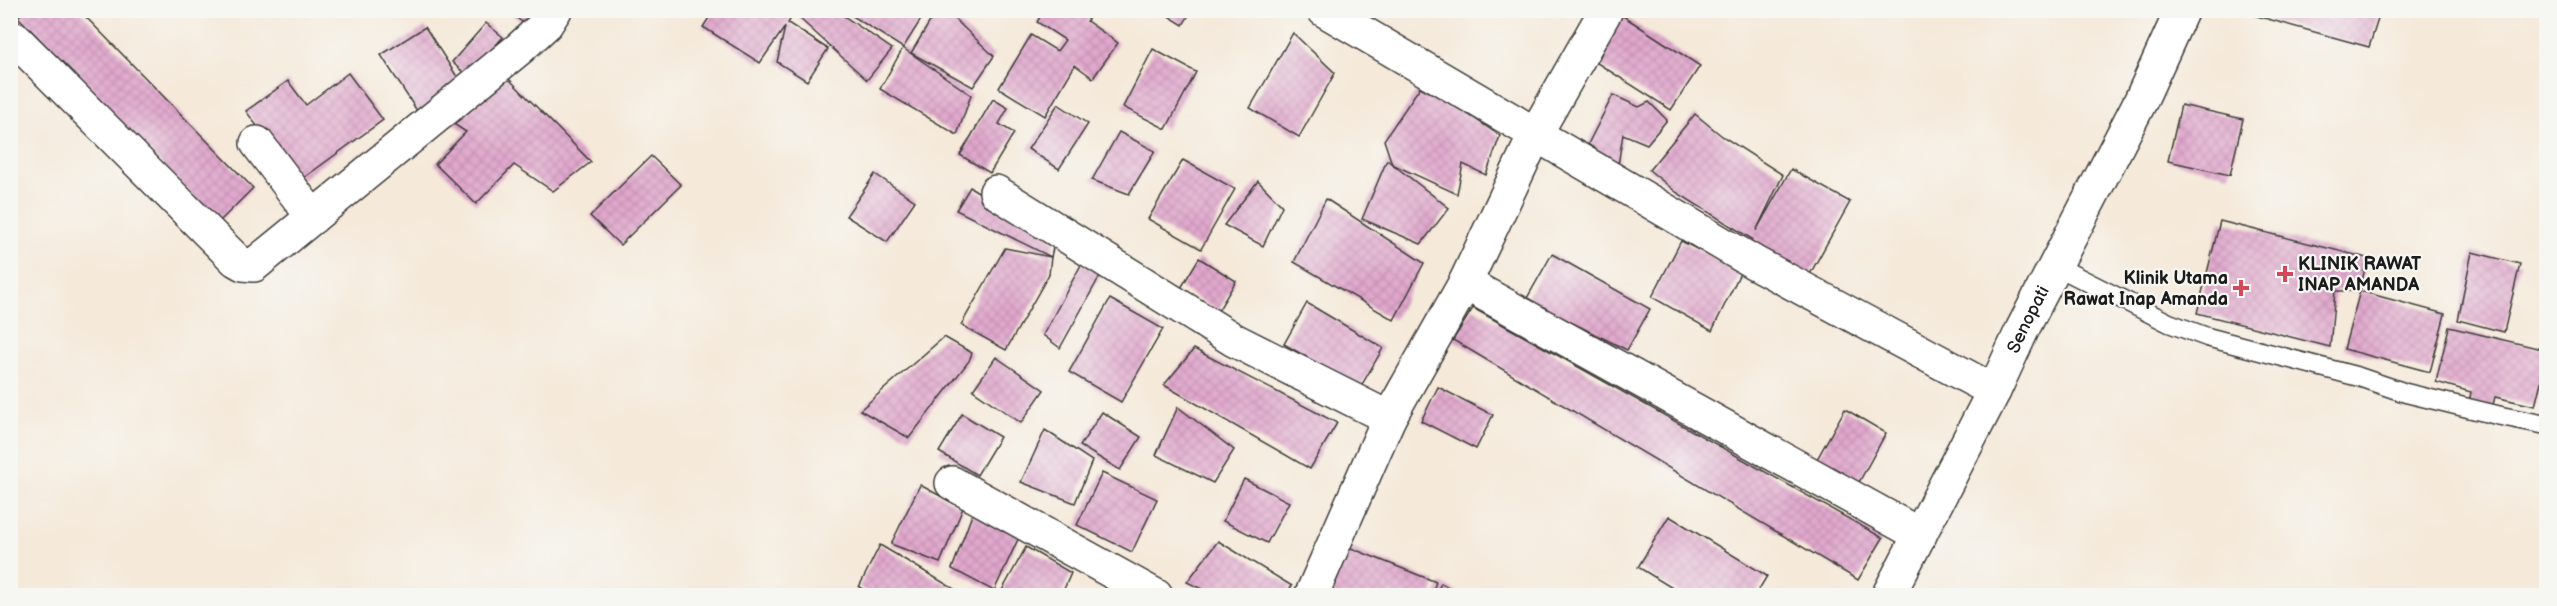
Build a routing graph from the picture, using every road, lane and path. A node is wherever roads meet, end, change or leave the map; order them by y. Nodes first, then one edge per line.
1 (555, 10) edge
2 (1324, 10) edge
3 (1606, 10) edge
4 (2182, 10) edge
5 (15, 39) dead end
6 (1536, 133) junction
7 (257, 143) dead end
8 (996, 192) dead end
9 (313, 217) junction
10 (2056, 266) junction
11 (1465, 283) junction
12 (1994, 391) junction
13 (1389, 417) junction
14 (2547, 425) edge
15 (952, 483) dead end
16 (1920, 535) junction
17 (1156, 596) edge
18 (1311, 596) edge
19 (1888, 596) edge

1 - 9 street
2 - 6 street
3 - 6 street
4 - 10 street, Senopati
5 - 9 street
6 - 11 street
6 - 12 street
7 - 9 street
8 - 13 street
10 - 12 street, Senopati
10 - 14 lane
11 - 13 street
11 - 16 street
12 - 16 street, Senopati
13 - 18 street
15 - 17 street
16 - 19 street, Senopati

